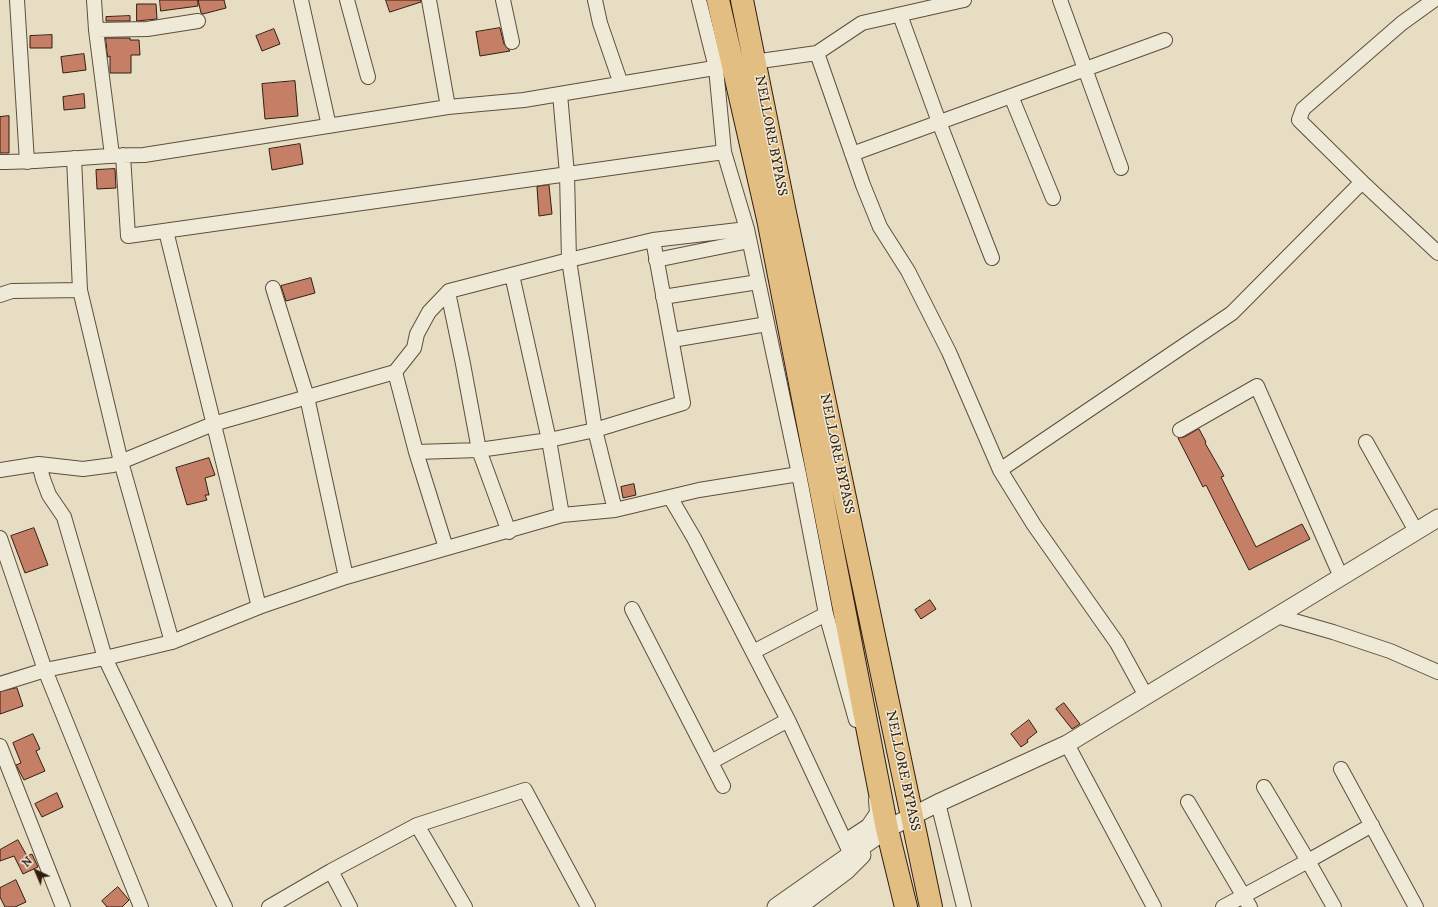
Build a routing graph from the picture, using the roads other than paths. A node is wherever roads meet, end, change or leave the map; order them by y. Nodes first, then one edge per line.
1 (17, 0) edge
2 (94, 0) edge
3 (301, 0) edge
4 (347, 0) edge
5 (429, 0) edge
6 (503, 0) edge
7 (595, 0) edge
8 (699, 0) edge
9 (718, 0) edge
10 (742, 0) edge
11 (964, 0) edge
12 (1060, 0) edge
13 (1434, 0) edge
14 (900, 15) junction
15 (198, 21) dead end
16 (96, 30) junction
17 (1165, 40) dead end
18 (512, 42) dead end
19 (816, 53) junction
20 (756, 62) junction
21 (724, 67) junction
22 (1085, 69) junction
23 (368, 77) dead end
24 (621, 84) junction
25 (560, 94) junction
26 (1011, 96) junction
27 (448, 107) junction
28 (939, 122) junction
29 (329, 126) junction
30 (724, 152) junction
31 (852, 154) junction
32 (117, 155) junction
33 (74, 158) junction
34 (0, 162) edge
35 (27, 162) junction
36 (1121, 168) dead end
37 (566, 174) junction
38 (1362, 182) junction
39 (1053, 198) dead end
40 (166, 231) junction
41 (748, 235) junction
42 (653, 240) junction
43 (1438, 253) edge
44 (992, 258) dead end
45 (569, 260) junction
46 (656, 260) junction
47 (512, 275) junction
48 (758, 282) junction
49 (273, 288) dead end
50 (80, 290) junction
51 (449, 291) junction
52 (0, 295) edge
53 (663, 297) junction
54 (767, 324) junction
55 (672, 340) junction
56 (395, 372) junction
57 (307, 397) junction
58 (213, 424) junction
59 (596, 430) junction
60 (1180, 430) dead end
61 (549, 440) junction
62 (1366, 442) dead end
63 (479, 450) junction
64 (416, 452) junction
65 (121, 462) junction
66 (39, 464) junction
67 (0, 470) edge
68 (1000, 470) junction
69 (799, 474) junction
70 (670, 497) junction
71 (615, 510) junction
72 (562, 515) junction
73 (1438, 518) edge
74 (1416, 531) junction
75 (509, 532) junction
76 (0, 538) edge
77 (446, 548) junction
78 (346, 577) junction
79 (1341, 577) junction
80 (259, 607) junction
81 (632, 609) dead end
82 (826, 614) junction
83 (1277, 616) junction
84 (172, 642) junction
85 (753, 652) junction
86 (105, 658) junction
87 (45, 670) junction
88 (1438, 672) edge
89 (0, 684) edge
90 (1146, 696) junction
91 (788, 720) junction
92 (1067, 744) junction
93 (0, 746) edge
94 (711, 762) junction
95 (1342, 769) dead end
96 (723, 786) dead end
97 (1264, 787) dead end
98 (1188, 802) dead end
99 (938, 803) junction
100 (911, 817) junction
101 (418, 825) junction
102 (1372, 825) junction
103 (887, 829) junction
104 (850, 853) junction
105 (1308, 861) junction
106 (331, 871) junction
107 (1247, 901) edge
108 (63, 907) edge
109 (141, 907) edge
110 (225, 907) edge
111 (269, 907) edge
112 (350, 907) edge
113 (464, 907) edge
114 (588, 907) edge
115 (776, 907) edge
116 (798, 907) edge
117 (906, 907) edge
118 (931, 907) edge
119 (964, 907) edge
120 (1154, 907) edge
121 (1223, 907) edge
122 (1334, 907) edge
123 (1416, 907) edge

1 - 35 street
2 - 16 street
3 - 29 street
4 - 23 street
5 - 27 street
6 - 18 street
7 - 24 street
8 - 21 street
9 - 21 highway, NELLORE BYPASS
10 - 20 highway, NELLORE BYPASS
11 - 14 street
12 - 22 street
13 - 38 street
14 - 19 street
14 - 28 street
15 - 16 street
16 - 32 street
17 - 22 street
19 - 20 street
19 - 31 street
20 - 21 street
20 - 100 highway, NELLORE BYPASS
21 - 24 street
21 - 30 street
21 - 103 highway, NELLORE BYPASS
22 - 26 street
22 - 36 street
24 - 25 street
25 - 27 street
25 - 37 street
26 - 28 street
26 - 39 street
27 - 29 street
28 - 31 street
28 - 44 street
29 - 32 street
30 - 37 street
30 - 41 street
31 - 68 street
32 - 33 street
32 - 40 street
33 - 35 street
33 - 50 street
34 - 35 street
37 - 40 street
37 - 45 street
38 - 43 street
38 - 68 street
40 - 58 street
41 - 42 street
41 - 46 street
41 - 48 street
42 - 45 street
42 - 46 street
45 - 47 street
45 - 59 street
46 - 53 street
47 - 51 street
47 - 61 street
48 - 53 street
48 - 54 street
49 - 57 street
50 - 52 street
50 - 65 street
51 - 56 street
51 - 63 street
53 - 55 street
54 - 55 street
54 - 69 street
55 - 59 street
56 - 57 street
56 - 64 street
57 - 58 street
57 - 78 street
58 - 65 street
58 - 80 street
59 - 61 street
59 - 71 street
60 - 79 street
61 - 63 street
61 - 72 street
62 - 74 street
63 - 64 street
63 - 75 street
64 - 77 street
65 - 66 street
65 - 84 street
66 - 67 street
66 - 86 street
68 - 90 street
69 - 70 street
69 - 82 street
70 - 71 street
70 - 85 street
71 - 72 street
72 - 75 street
73 - 74 street
74 - 79 street
75 - 77 street
76 - 87 street
77 - 78 street
78 - 80 street
79 - 83 street
80 - 84 street
81 - 94 street
82 - 85 street
82 - 104 street
83 - 88 street
83 - 90 street
84 - 86 street
85 - 91 street
86 - 87 street
86 - 110 street
87 - 89 street
87 - 109 street
90 - 92 street
91 - 94 street
91 - 104 street
92 - 99 street
92 - 120 street
93 - 108 street
94 - 96 street
95 - 102 street
97 - 105 street
98 - 107 street
99 - 100 street
99 - 119 street
100 - 103 street
100 - 118 highway, NELLORE BYPASS
101 - 106 street
101 - 113 street
101 - 114 street
102 - 105 street
102 - 123 street
103 - 104 street
103 - 117 highway, NELLORE BYPASS
104 - 115 street
104 - 116 street
105 - 107 street
105 - 122 street
106 - 111 street
106 - 112 street
107 - 121 street

